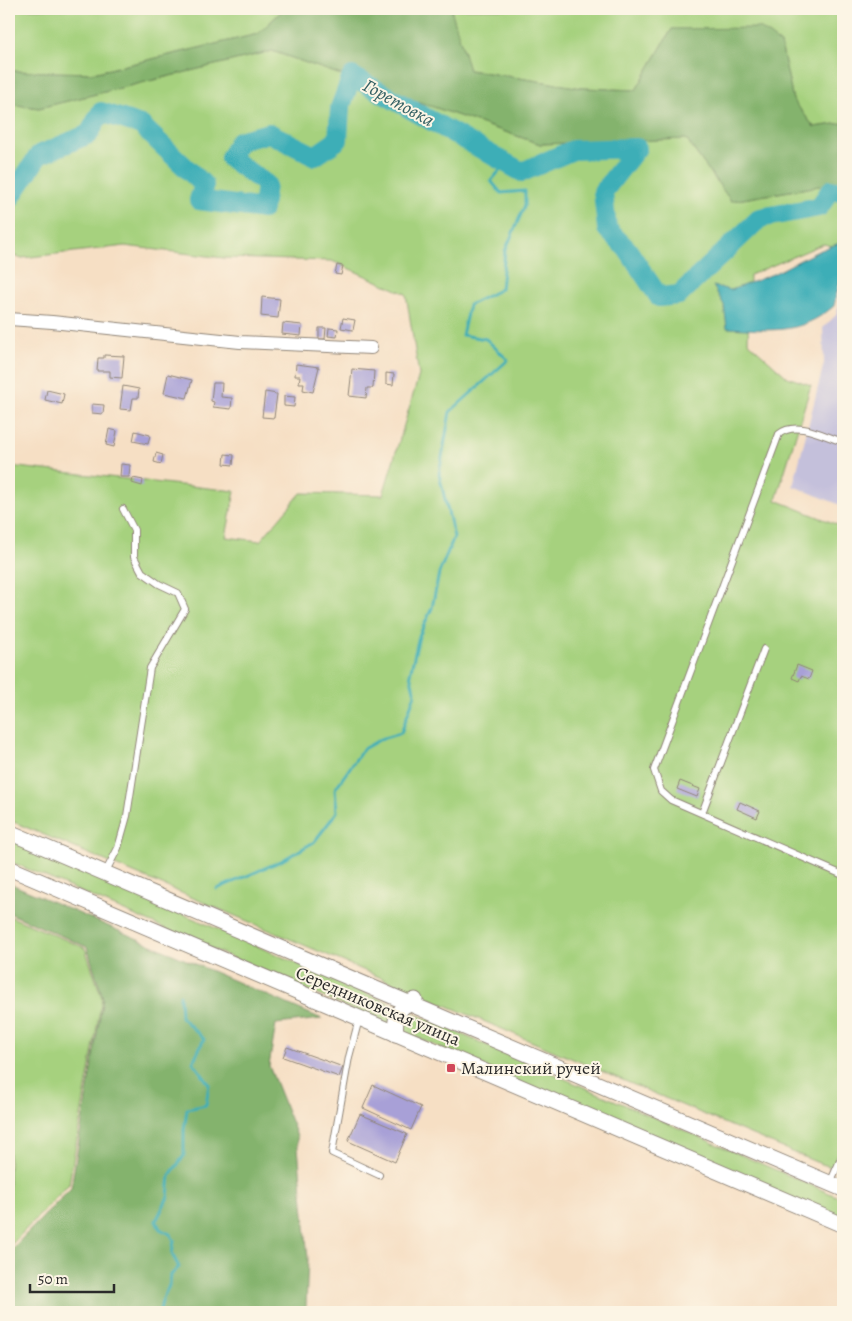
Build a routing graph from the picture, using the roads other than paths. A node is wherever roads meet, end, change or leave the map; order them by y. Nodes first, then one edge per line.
1 (9, 319) edge
2 (371, 348) dead end
3 (843, 442) edge
4 (123, 509) dead end
5 (764, 649) dead end
6 (702, 813) junction
7 (9, 832) edge
8 (9, 868) edge
9 (105, 874) junction
10 (843, 875) edge
11 (408, 1003) junction
12 (360, 1018) junction
13 (396, 1034) junction
14 (843, 1154) edge
15 (379, 1175) dead end
16 (836, 1186) edge
17 (843, 1225) edge

1 - 2 street
3 - 6 lane
4 - 9 lane
5 - 6 lane
6 - 10 lane
7 - 9 street, Середниковская улица
8 - 12 street, Середниковская улица
9 - 11 street, Середниковская улица
11 - 13 street
11 - 16 street, Середниковская улица
12 - 13 street, Середниковская улица
12 - 15 lane
13 - 17 street, Середниковская улица
14 - 16 lane

